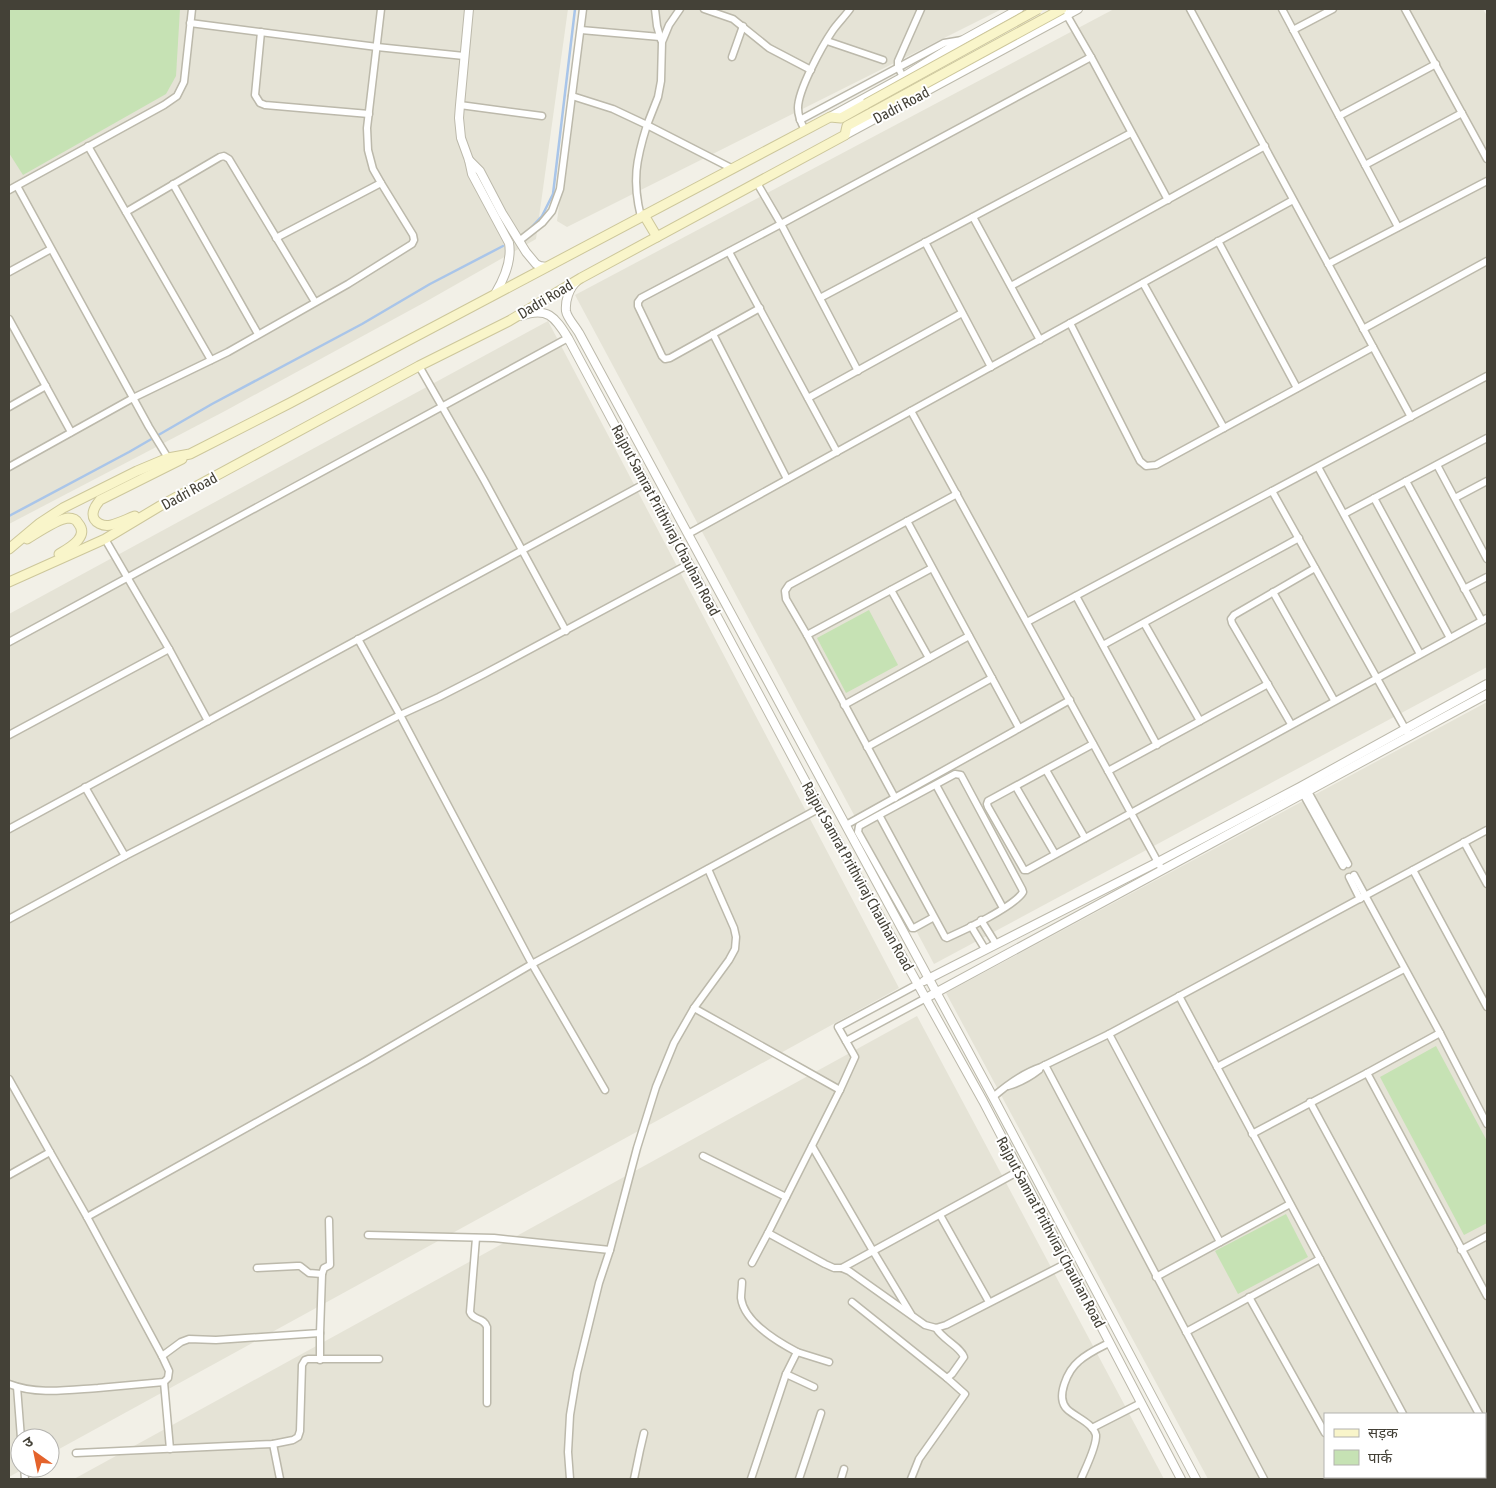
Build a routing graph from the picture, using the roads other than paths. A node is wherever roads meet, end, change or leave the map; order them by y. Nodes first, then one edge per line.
1 (192, 9) edge
2 (381, 9) edge
3 (470, 9) edge
4 (583, 9) edge
5 (655, 9) edge
6 (680, 9) edge
7 (704, 9) edge
8 (850, 9) edge
9 (922, 9) edge
10 (1019, 9) edge
11 (1038, 9) edge
12 (1078, 9) edge
13 (1190, 9) edge
14 (1282, 9) edge
15 (1333, 9) edge
16 (1405, 9) edge
17 (1064, 11) edge
18 (190, 23) junction
19 (743, 26) junction
20 (987, 27) junction
21 (580, 30) junction
22 (1293, 30) junction
23 (261, 32) junction
24 (661, 39) junction
25 (963, 40) junction
26 (827, 41) junction
27 (377, 47) junction
28 (1002, 50) junction
29 (464, 56) junction
30 (732, 57) dead end
31 (1091, 57) junction
32 (883, 60) dead end
33 (1436, 64) junction
34 (898, 66) junction
35 (811, 70) junction
36 (903, 77) junction
37 (572, 96) junction
38 (460, 105) junction
39 (1462, 113) junction
40 (369, 114) junction
41 (542, 116) dead end
42 (1339, 116) junction
43 (830, 117) junction
44 (800, 120) junction
45 (647, 125) junction
46 (805, 130) junction
47 (1132, 133) junction
48 (845, 135) junction
49 (88, 146) junction
50 (1265, 146) junction
51 (1487, 159) edge
52 (470, 160) junction
53 (1365, 165) junction
54 (733, 169) junction
55 (1487, 181) edge
56 (381, 183) junction
57 (757, 183) junction
58 (174, 184) junction
59 (17, 186) junction
60 (9, 190) edge
61 (1168, 200) junction
62 (1293, 200) junction
63 (126, 212) junction
64 (643, 216) junction
65 (973, 217) junction
66 (781, 224) junction
67 (1398, 227) junction
68 (657, 237) junction
69 (276, 238) junction
70 (519, 241) junction
71 (1218, 241) junction
72 (925, 242) junction
73 (51, 248) junction
74 (729, 252) junction
75 (1487, 261) edge
76 (1328, 264) junction
77 (546, 267) junction
78 (9, 272) edge
79 (581, 278) junction
80 (1142, 283) junction
81 (1010, 286) junction
82 (495, 294) junction
83 (820, 298) junction
84 (315, 302) junction
85 (760, 308) junction
86 (962, 313) junction
87 (9, 319) edge
88 (509, 321) junction
89 (1070, 323) junction
90 (1363, 329) junction
91 (258, 334) junction
92 (712, 334) junction
93 (568, 338) junction
94 (1040, 340) junction
95 (1373, 347) junction
96 (211, 360) junction
97 (419, 366) junction
98 (991, 367) junction
99 (858, 371) junction
100 (1487, 376) edge
101 (46, 386) junction
102 (1297, 388) junction
103 (133, 398) junction
104 (808, 398) junction
105 (442, 406) junction
106 (9, 407) edge
107 (911, 411) junction
108 (1411, 417) junction
109 (1224, 428) junction
110 (71, 432) junction
111 (1487, 438) edge
112 (837, 452) junction
113 (190, 454) junction
114 (168, 458) junction
115 (1437, 465) junction
116 (1318, 466) junction
117 (9, 468) edge
118 (788, 479) junction
119 (1487, 480) edge
120 (1406, 482) junction
121 (646, 483) junction
122 (1272, 491) junction
123 (956, 494) junction
124 (1374, 498) junction
125 (1455, 498) junction
126 (160, 506) junction
127 (1344, 514) junction
128 (907, 521) junction
129 (688, 534) junction
130 (1299, 538) junction
131 (105, 539) junction
132 (9, 549) edge
133 (522, 550) junction
134 (1487, 559) edge
135 (689, 564) junction
136 (932, 568) junction
137 (1315, 568) junction
138 (21, 576) junction
139 (1487, 577) edge
140 (128, 578) junction
141 (9, 582) edge
142 (1464, 589) junction
143 (891, 590) junction
144 (1273, 592) junction
145 (1076, 596) junction
146 (1484, 620) edge
147 (1027, 622) junction
148 (1144, 623) junction
149 (566, 631) junction
150 (807, 635) junction
151 (969, 636) junction
152 (1450, 638) junction
153 (358, 639) junction
154 (9, 642) edge
155 (1103, 645) junction
156 (169, 649) junction
157 (1420, 654) junction
158 (929, 658) junction
159 (992, 678) junction
160 (1376, 678) junction
161 (1268, 684) junction
162 (1487, 684) edge
163 (1487, 694) edge
164 (1070, 700) junction
165 (1334, 700) junction
166 (844, 705) junction
167 (400, 715) junction
168 (208, 721) junction
169 (1200, 721) junction
170 (1291, 724) junction
171 (1020, 728) junction
172 (1407, 733) junction
173 (9, 735) edge
174 (1093, 744) junction
175 (1157, 745) junction
176 (867, 747) junction
177 (1046, 770) junction
178 (1108, 771) junction
179 (936, 785) junction
180 (85, 787) junction
181 (1016, 787) junction
182 (1304, 789) junction
183 (895, 798) junction
184 (820, 808) junction
185 (1131, 812) junction
186 (879, 815) junction
187 (846, 826) junction
188 (9, 829) edge
189 (1487, 830) edge
190 (1085, 838) junction
191 (1464, 842) junction
192 (1056, 854) junction
193 (125, 856) junction
194 (1346, 865) dead end
195 (1160, 866) junction
196 (708, 869) junction
197 (1413, 870) junction
198 (1351, 876) dead end
199 (1487, 884) edge
200 (1363, 898) junction
201 (1003, 908) junction
202 (934, 917) junction
203 (9, 919) edge
204 (981, 920) junction
205 (971, 926) junction
206 (996, 944) junction
207 (985, 949) junction
208 (532, 964) junction
209 (1404, 969) junction
210 (929, 978) junction
211 (918, 984) junction
212 (936, 992) junction
213 (1179, 996) junction
214 (926, 998) junction
215 (1485, 999) edge
216 (1487, 1007) edge
217 (694, 1008) junction
218 (1440, 1033) junction
219 (1109, 1034) junction
220 (846, 1041) junction
221 (1043, 1066) junction
222 (1217, 1067) junction
223 (1367, 1073) junction
224 (9, 1079) edge
225 (605, 1090) dead end
226 (840, 1090) junction
227 (993, 1097) junction
228 (1310, 1102) junction
229 (1487, 1124) edge
230 (1252, 1134) junction
231 (812, 1146) junction
232 (50, 1152) junction
233 (703, 1156) dead end
234 (1019, 1171) junction
235 (9, 1175) edge
236 (786, 1197) junction
237 (1290, 1204) junction
238 (940, 1214) junction
239 (87, 1217) junction
240 (329, 1220) dead end
241 (768, 1233) junction
242 (368, 1235) dead end
243 (1487, 1236) edge
244 (476, 1238) junction
245 (1220, 1242) junction
246 (610, 1250) junction
247 (1461, 1250) junction
248 (873, 1251) junction
249 (1320, 1259) junction
250 (752, 1263) dead end
251 (1068, 1263) junction
252 (257, 1268) dead end
253 (842, 1268) junction
254 (322, 1274) junction
255 (1156, 1277) junction
256 (742, 1282) dead end
257 (1487, 1296) edge
258 (1249, 1297) junction
259 (852, 1302) dead end
260 (989, 1302) junction
261 (913, 1317) junction
262 (936, 1328) junction
263 (1186, 1332) junction
264 (320, 1333) junction
265 (1109, 1342) junction
266 (797, 1352) junction
267 (162, 1356) junction
268 (378, 1359) dead end
269 (320, 1360) junction
270 (829, 1362) dead end
271 (786, 1374) junction
272 (947, 1378) junction
273 (164, 1382) junction
274 (9, 1384) edge
275 (17, 1387) junction
276 (814, 1387) dead end
277 (487, 1403) dead end
278 (1141, 1403) junction
279 (821, 1413) dead end
280 (1402, 1413) edge
281 (1478, 1413) edge
282 (20, 1428) edge
283 (1092, 1428) junction
284 (1324, 1431) edge
285 (644, 1433) dead end
286 (273, 1444) junction
287 (170, 1449) junction
288 (76, 1453) dead end
289 (844, 1469) dead end
290 (280, 1479) edge
291 (570, 1479) edge
292 (634, 1479) edge
293 (751, 1479) edge
294 (799, 1479) edge
295 (841, 1479) edge
296 (911, 1479) edge
297 (1081, 1479) edge
298 (1181, 1479) edge
299 (1196, 1479) edge
300 (1264, 1479) edge

1 - 18 street
2 - 27 street
3 - 29 street
4 - 21 street
5 - 24 street
6 - 24 street
7 - 19 street
8 - 26 street
9 - 34 street
10 - 20 street, Dadri Road
11 - 43 main road, bridge
12 - 17 street, Dadri Road
13 - 50 street
14 - 22 street
15 - 22 street
16 - 33 street
17 - 28 street, Dadri Road
17 - 31 street
17 - 48 main road, bridge
18 - 23 street
18 - 49 street
19 - 30 street
19 - 35 street
20 - 25 street, Dadri Road
20 - 28 street
21 - 24 street
21 - 37 street
22 - 42 street
23 - 27 street
23 - 40 street
24 - 45 street
25 - 34 street
25 - 36 street, Dadri Road
26 - 32 street
26 - 35 street
27 - 29 street
27 - 40 street
28 - 48 street, Dadri Road
29 - 38 street
31 - 47 street
31 - 66 street
33 - 39 street
33 - 42 street
34 - 36 street
34 - 44 street
35 - 44 street
36 - 43 street, Dadri Road
37 - 45 street
37 - 70 street
38 - 41 street
38 - 52 street
39 - 51 street
39 - 53 street
40 - 56 street
42 - 53 street
43 - 46 main road, Dadri Road
44 - 46 street
45 - 54 street
45 - 64 street
46 - 54 main road, Dadri Road
47 - 61 street
47 - 65 street
48 - 57 main road, Dadri Road
49 - 59 street
49 - 63 street
50 - 61 street
50 - 62 street
52 - 70 street
52 - 82 street
53 - 67 street
54 - 64 main road, Dadri Road
55 - 67 street
56 - 69 street
56 - 84 street
57 - 66 street
57 - 68 main road, Dadri Road
58 - 63 street
58 - 69 street
58 - 91 street
59 - 60 street
59 - 73 street
61 - 81 street
62 - 71 street
62 - 76 street
63 - 96 street
64 - 68 main road
64 - 77 main road, Dadri Road
65 - 72 street
65 - 81 street
66 - 74 street
66 - 83 street
67 - 76 street
68 - 79 main road, Dadri Road
69 - 84 street
70 - 77 street
71 - 80 street
71 - 102 street
72 - 83 street
72 - 86 street
73 - 78 street
73 - 103 street
74 - 85 street
74 - 92 street
75 - 90 street
76 - 90 street
77 - 82 main road, Dadri Road
79 - 88 main road, Dadri Road
79 - 129 street, Rajput Samrat Prithviraj Chauhan Road
80 - 89 street
80 - 109 street
81 - 94 street
82 - 113 main road, Dadri Road
83 - 99 street
84 - 91 street
85 - 92 street
85 - 104 street
86 - 98 street
86 - 99 street
87 - 101 street
88 - 93 street, Rajput Samrat Prithviraj Chauhan Road
88 - 97 main road, Dadri Road
89 - 94 street
89 - 109 street
90 - 95 street
91 - 96 street
92 - 118 street
93 - 105 street
93 - 121 street, Rajput Samrat Prithviraj Chauhan Road
94 - 98 street
95 - 102 street
95 - 108 street
96 - 103 street
97 - 105 street
97 - 126 main road, Dadri Road
98 - 107 street
99 - 104 street
100 - 108 street
101 - 106 street
101 - 110 street
102 - 109 street
103 - 110 street
103 - 114 street
104 - 112 street
105 - 133 street
105 - 140 street
107 - 112 street
107 - 123 street
108 - 116 street
110 - 117 street
111 - 115 street
112 - 118 street
113 - 114 main road, Dadri Road
113 - 126 main road
114 - 132 main road, Dadri Road
115 - 120 street
115 - 125 street
116 - 122 street
116 - 127 street
118 - 129 street
119 - 125 street
120 - 124 street
120 - 142 street
121 - 133 street
121 - 135 street, Rajput Samrat Prithviraj Chauhan Road
122 - 130 street
122 - 145 street
123 - 128 street
123 - 147 street
124 - 127 street
124 - 152 street
125 - 134 street
126 - 131 main road, Dadri Road
127 - 157 street
128 - 136 street
128 - 150 street
129 - 187 street, Rajput Samrat Prithviraj Chauhan Road
130 - 137 street
130 - 148 street
131 - 138 main road, Dadri Road
131 - 140 street
132 - 138 main road
133 - 149 street
133 - 153 street
135 - 149 street
135 - 184 street, Rajput Samrat Prithviraj Chauhan Road
136 - 143 street
136 - 151 street
137 - 144 street
137 - 160 street
138 - 141 main road, Dadri Road
139 - 142 street
140 - 154 street
140 - 156 street
142 - 146 street
143 - 150 street
143 - 158 street
144 - 161 street
144 - 165 street
145 - 147 street
145 - 155 street
146 - 152 street
147 - 164 street
148 - 155 street
148 - 169 street
149 - 167 street
150 - 166 street
151 - 158 street
151 - 159 street
152 - 157 street
153 - 167 street
153 - 168 street
155 - 175 street
156 - 168 street
156 - 173 street
157 - 160 street
158 - 166 street
159 - 171 street
159 - 176 street
160 - 165 street
160 - 172 street
161 - 169 street
161 - 170 street
162 - 172 street
163 - 172 street
164 - 171 street
164 - 174 street
165 - 170 street
166 - 176 street
167 - 193 street
167 - 208 street
168 - 180 street
169 - 175 street
170 - 185 street
171 - 183 street
172 - 182 street
174 - 177 street
174 - 178 street
175 - 178 street
176 - 183 street
177 - 181 street
177 - 190 street
178 - 185 street
179 - 186 street
179 - 201 street
179 - 201 street
180 - 188 street
180 - 193 street
181 - 192 street
181 - 192 street
182 - 194 street
182 - 195 street
183 - 187 street
184 - 196 street
184 - 211 street, Rajput Samrat Prithviraj Chauhan Road
185 - 190 street
185 - 195 street
186 - 202 street
186 - 202 street
187 - 210 street, Rajput Samrat Prithviraj Chauhan Road
189 - 191 street
190 - 192 street
191 - 197 street
191 - 199 street
193 - 203 street
195 - 206 street
195 - 212 street
196 - 208 street
196 - 217 street
197 - 200 street
197 - 215 street
198 - 200 street
200 - 209 street
200 - 213 street
201 - 204 street
202 - 205 street
204 - 205 street
204 - 206 street
205 - 207 street
206 - 207 street
207 - 210 street
208 - 225 street
208 - 239 street
209 - 218 street
209 - 222 street
210 - 211 street
210 - 212 street, Rajput Samrat Prithviraj Chauhan Road
211 - 214 street, Rajput Samrat Prithviraj Chauhan Road
211 - 220 street
212 - 214 street
212 - 227 street, Rajput Samrat Prithviraj Chauhan Road
213 - 219 street
213 - 222 street
214 - 220 street
214 - 234 street, Rajput Samrat Prithviraj Chauhan Road
215 - 216 street
217 - 226 street
217 - 246 street
218 - 223 street
218 - 229 street
219 - 221 street
219 - 245 street
220 - 226 street
221 - 227 street
221 - 255 street
222 - 230 street
223 - 228 street
223 - 247 street
224 - 232 street
226 - 231 street
227 - 299 street, Rajput Samrat Prithviraj Chauhan Road
228 - 230 street
228 - 281 street
230 - 237 street
231 - 236 street
231 - 248 street
232 - 235 street
232 - 239 street
233 - 236 street
234 - 238 street
234 - 251 street, Rajput Samrat Prithviraj Chauhan Road
236 - 241 street
237 - 245 street
237 - 249 street
238 - 248 street
238 - 260 street
239 - 267 street
240 - 254 street
241 - 250 street
241 - 253 street
242 - 244 street
243 - 247 street
244 - 246 street
244 - 277 street
245 - 255 street
246 - 291 street
247 - 257 street
248 - 253 street
248 - 261 street
249 - 258 street
249 - 280 street
251 - 260 street
251 - 265 street, Rajput Samrat Prithviraj Chauhan Road
252 - 254 street
253 - 261 street
254 - 264 street
255 - 263 street
256 - 266 street
258 - 263 street
258 - 284 street
259 - 272 street
260 - 262 street
261 - 262 street
262 - 272 street
263 - 300 street
264 - 267 street
264 - 269 street
265 - 278 street, Rajput Samrat Prithviraj Chauhan Road
265 - 283 street
266 - 270 street
266 - 271 street
267 - 273 street
268 - 269 street
269 - 286 street
271 - 276 street
271 - 293 street
272 - 296 street
273 - 275 street
273 - 287 street
274 - 275 street
275 - 282 street
278 - 283 street
278 - 298 street, Rajput Samrat Prithviraj Chauhan Road
279 - 294 street
283 - 297 street
285 - 292 street
286 - 287 street
286 - 290 street
287 - 288 street
289 - 295 street

